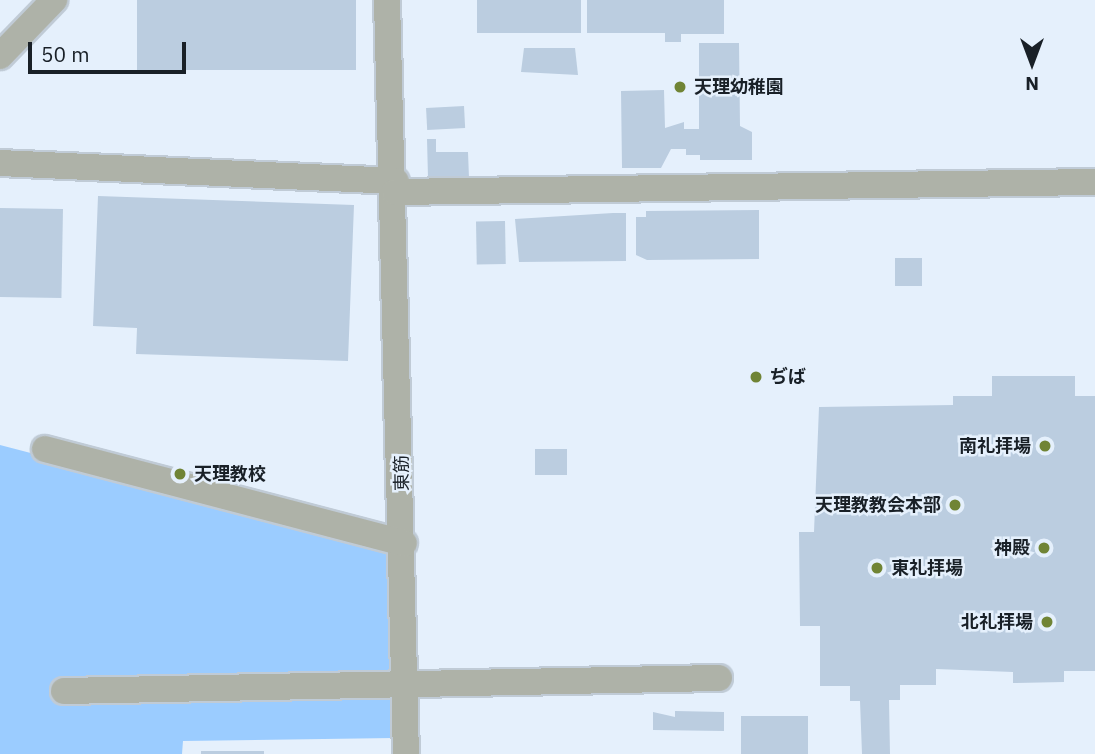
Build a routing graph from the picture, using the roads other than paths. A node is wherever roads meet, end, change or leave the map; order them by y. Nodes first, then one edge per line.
1 (54, 0) edge
2 (387, 0) edge
3 (0, 56) edge
4 (0, 163) edge
5 (1095, 182) edge
6 (396, 187) junction
7 (46, 449) dead end
8 (404, 543) junction
9 (719, 678) dead end
10 (406, 682) junction
11 (64, 691) dead end
12 (406, 754) edge

1 - 3 street
2 - 6 street, 東筋
4 - 6 street
5 - 6 street
6 - 8 street, 東筋
7 - 8 street
8 - 10 street, 東筋
9 - 10 street
10 - 11 street
10 - 12 street, 東筋

